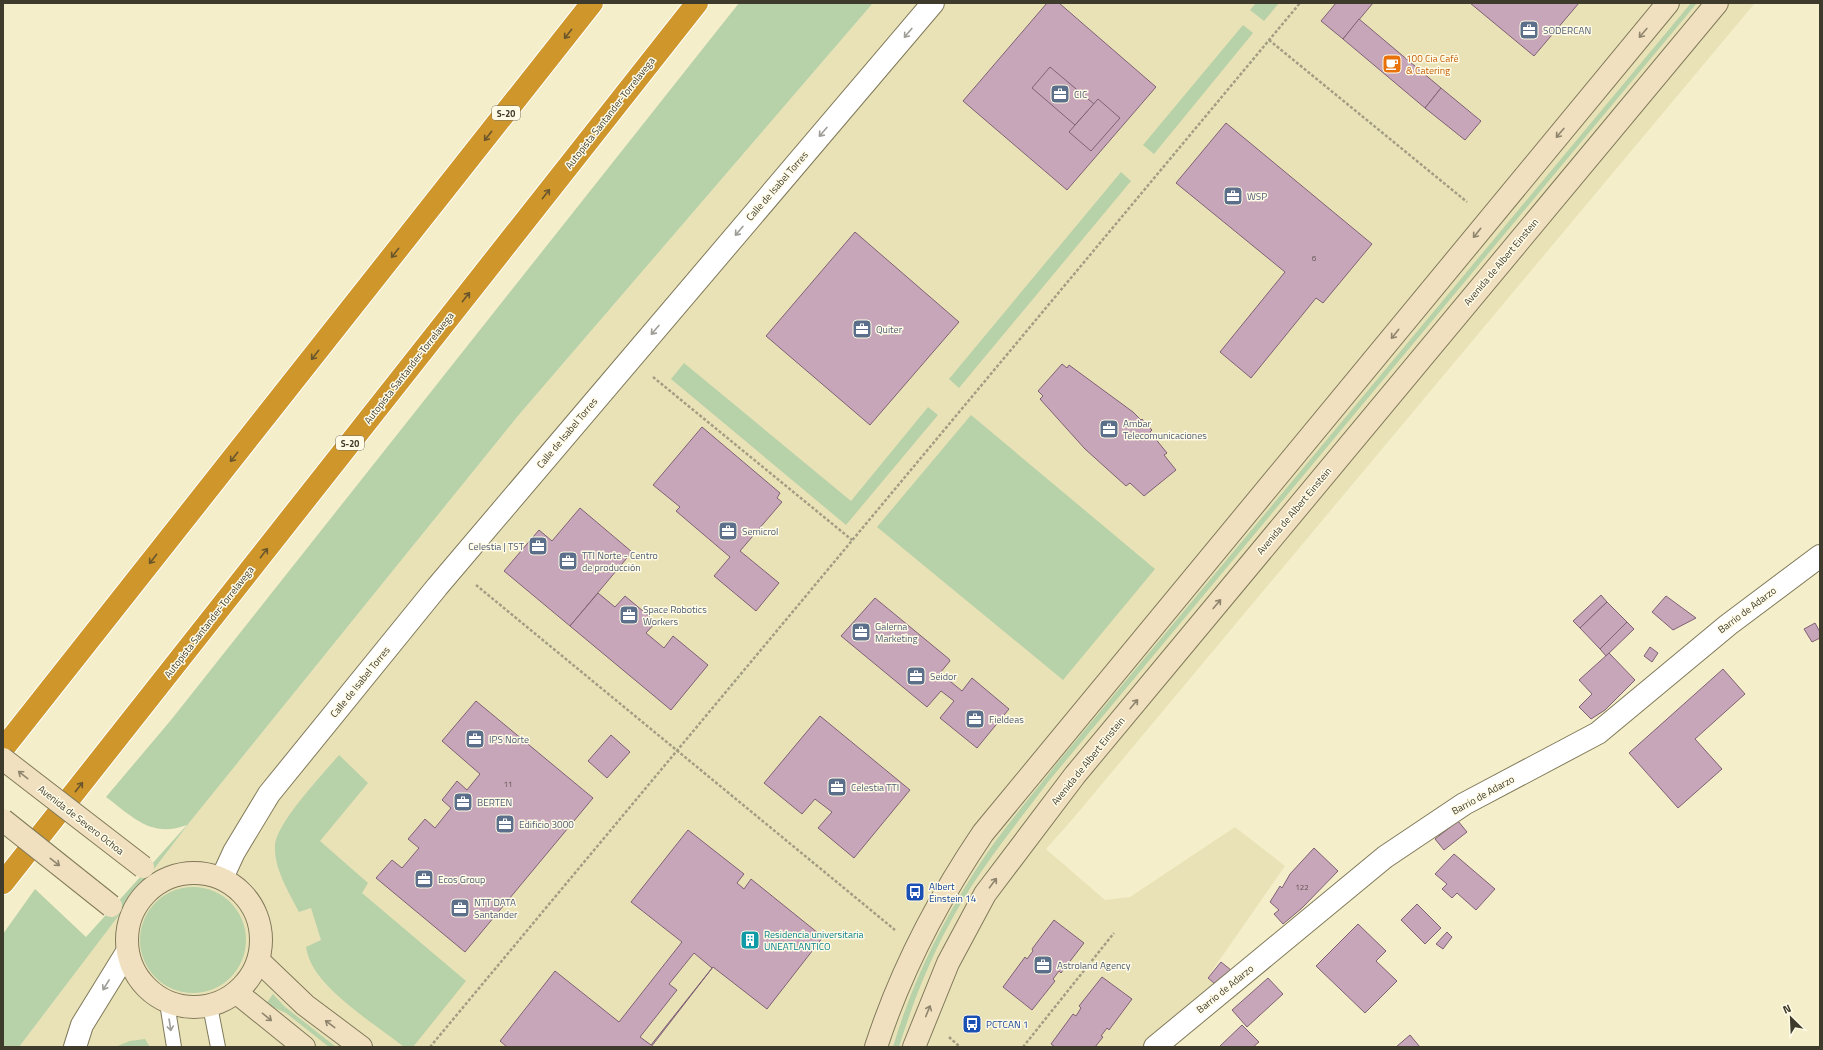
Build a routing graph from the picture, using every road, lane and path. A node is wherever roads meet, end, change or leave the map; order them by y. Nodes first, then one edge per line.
1 (592, 3) edge
2 (697, 3) edge
3 (933, 3) edge
4 (1300, 3) edge
5 (1668, 3) edge
6 (1717, 3) edge
7 (1269, 40) junction
8 (1489, 219) junction
9 (647, 373) dead end
10 (852, 540) junction
11 (1820, 556) edge
12 (473, 582) dead end
13 (3, 749) edge
14 (678, 750) junction
15 (3, 759) edge
16 (3, 820) edge
17 (222, 878) junction
18 (160, 881) junction
19 (3, 883) edge
20 (120, 912) junction
21 (896, 930) dead end
22 (1114, 934) dead end
23 (127, 952) junction
24 (259, 961) junction
25 (237, 993) junction
26 (167, 1003) junction
27 (210, 1006) junction
28 (76, 1047) edge
29 (174, 1047) edge
30 (218, 1047) edge
31 (304, 1047) edge
32 (361, 1047) edge
33 (430, 1047) edge
34 (876, 1047) edge
35 (914, 1047) edge
36 (1023, 1047) edge
37 (1155, 1047) edge

1 -> 13 highway, S-20
19 -> 2 highway, Autopista Santander-Torrelavega / S-20
3 -> 17 street, Calle de Isabel Torres
4 - 7 path
5 -> 8 main road
35 -> 6 main road, Avenida de Albert Einstein
7 - 8 path
7 - 10 path
8 -> 34 main road
9 - 10 path
10 - 14 path
11 - 37 street, Barrio de Adarzo
12 - 14 path
14 - 21 path
14 - 33 path
18 -> 15 main road, Avenida de Severo Ochoa, bridge
16 -> 20 main road, bridge
17 - 18 main road
17 - 24 main road
18 - 20 main road
20 - 23 main road
22 - 36 path
23 - 26 main road
23 -> 28 street
24 - 25 main road
32 -> 24 main road
25 - 27 main road
25 -> 31 main road
26 - 27 main road
26 -> 29 lane
27 - 30 lane

